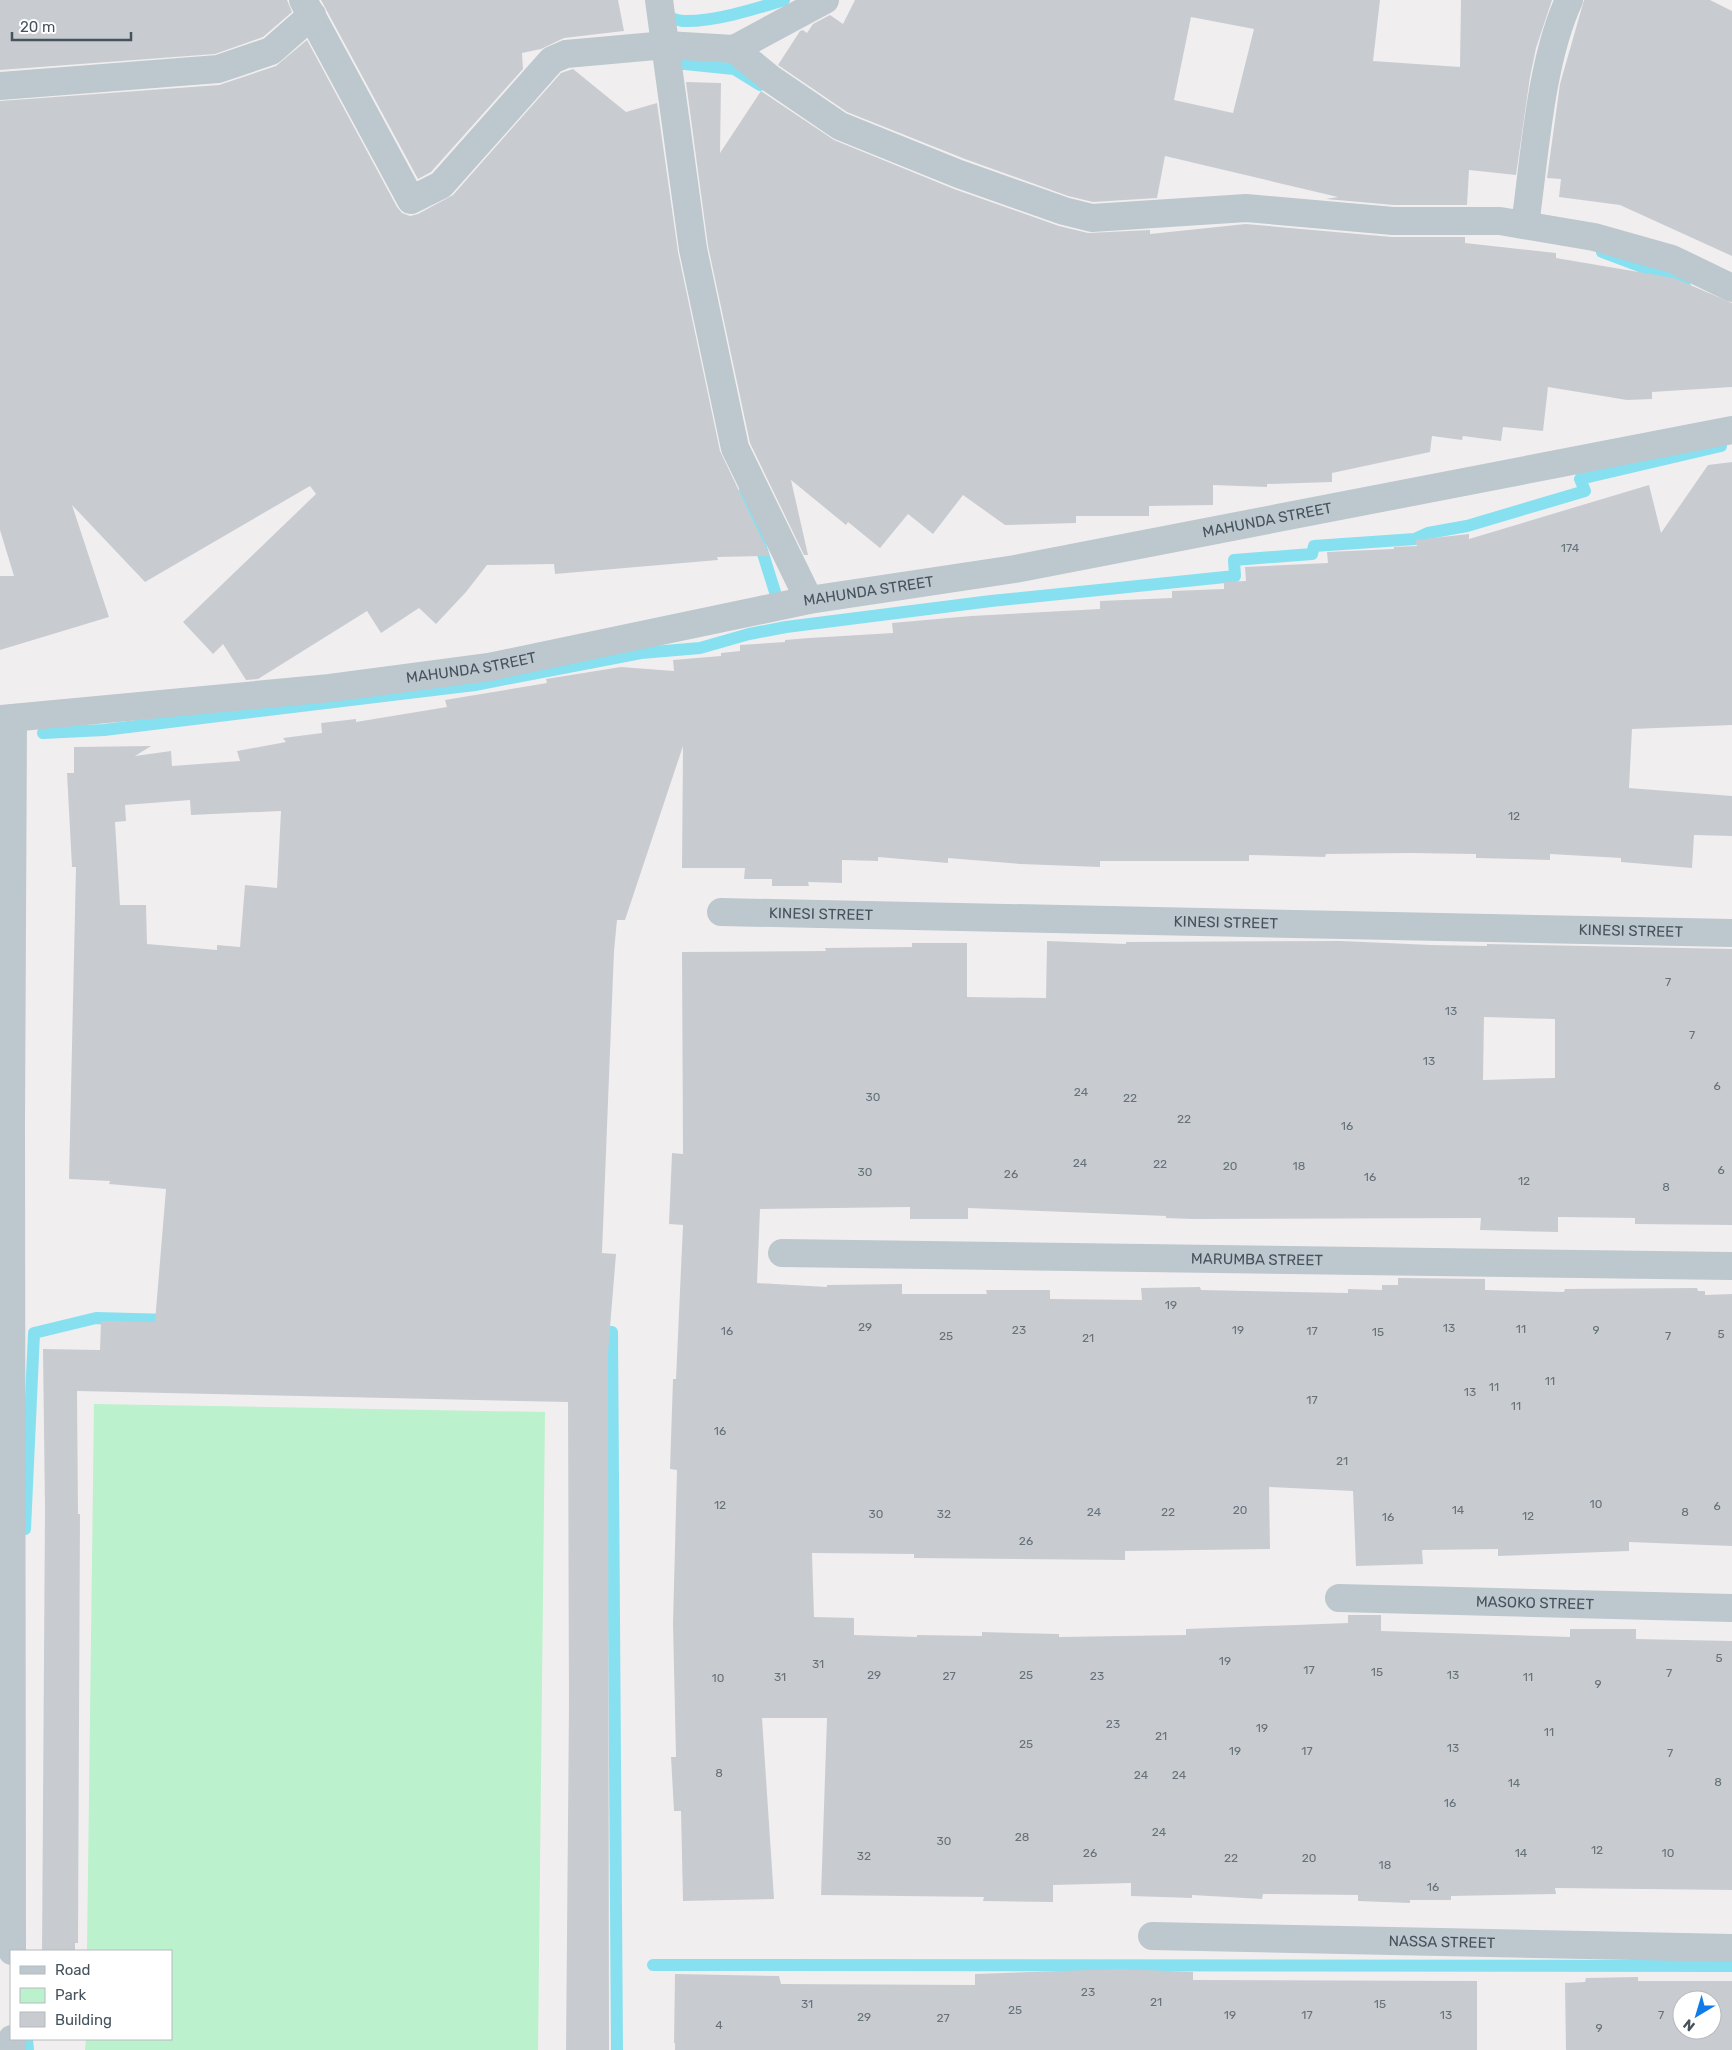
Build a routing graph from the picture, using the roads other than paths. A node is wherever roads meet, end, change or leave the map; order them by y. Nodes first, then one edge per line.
1 (659, 0) edge
2 (825, 0) edge
3 (1568, 0) edge
4 (308, 8) edge
5 (666, 45) junction
6 (734, 49) junction
7 (0, 86) edge
8 (1525, 225) junction
9 (1732, 288) edge
10 (1732, 430) edge
11 (809, 600) junction
12 (7, 719) edge
13 (721, 912) dead end
14 (1732, 933) edge
15 (6, 1125) edge
16 (782, 1253) dead end
17 (1732, 1266) edge
18 (1339, 1598) dead end
19 (1732, 1608) edge
20 (1152, 1936) dead end
21 (1732, 1948) edge
22 (12, 1950) edge

1 - 5 street
2 - 6 street
3 - 8 street
4 - 5 street
4 - 7 street
5 - 6 street
5 - 11 street
6 - 8 street
8 - 9 street
10 - 11 street, MAHUNDA STREET
11 - 12 street, MAHUNDA STREET
12 - 15 street
13 - 14 street, KINESI STREET
15 - 22 street
16 - 17 street, MARUMBA STREET
18 - 19 street, MASOKO STREET
20 - 21 street, NASSA STREET

